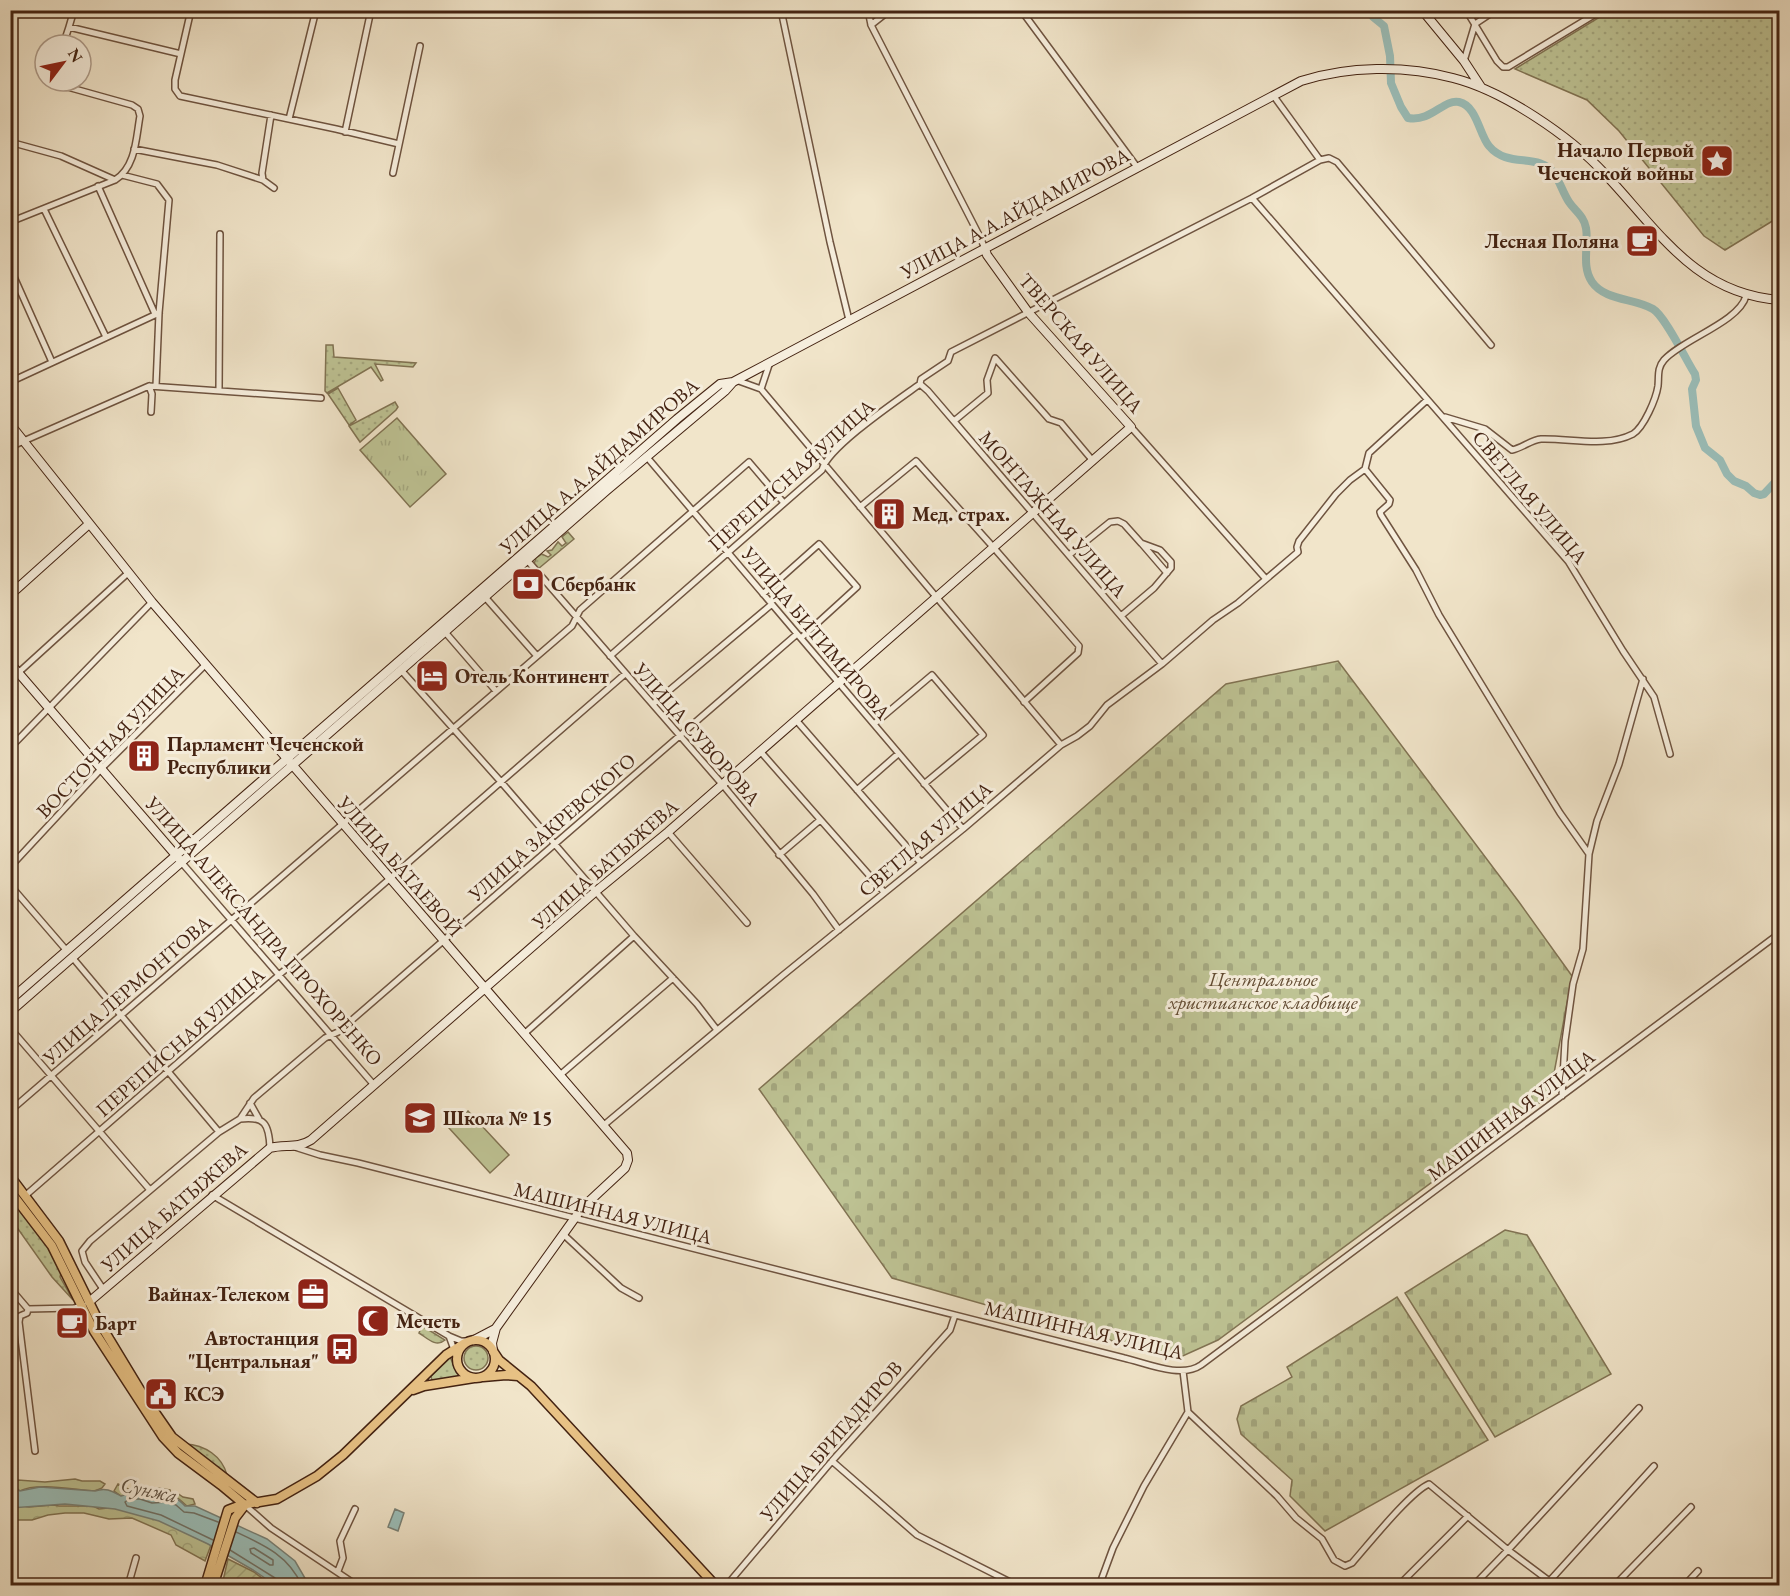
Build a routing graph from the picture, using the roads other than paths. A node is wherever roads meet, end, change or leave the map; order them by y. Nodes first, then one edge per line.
1 (74, 10) edge
2 (191, 10) edge
3 (316, 10) edge
4 (371, 10) edge
5 (781, 10) edge
6 (868, 10) edge
7 (890, 10) edge
8 (1021, 10) edge
9 (1422, 10) edge
10 (1466, 10) edge
11 (1496, 10) edge
12 (1602, 10) edge
13 (1475, 24) junction
14 (871, 25) junction
15 (69, 27) junction
16 (67, 33) edge
17 (420, 46) dead end
18 (181, 54) junction
19 (1464, 62) junction
20 (1480, 87) junction
21 (89, 93) edge
22 (1273, 94) junction
23 (271, 115) junction
24 (289, 119) junction
25 (345, 132) junction
26 (10, 142) edge
27 (399, 144) junction
28 (135, 146) junction
29 (1320, 160) junction
30 (1137, 167) junction
31 (393, 173) dead end
32 (122, 176) junction
33 (115, 180) junction
34 (263, 180) junction
35 (98, 186) junction
36 (274, 189) dead end
37 (1252, 198) junction
38 (44, 209) junction
39 (10, 222) edge
40 (220, 234) dead end
41 (985, 249) junction
42 (10, 268) edge
43 (1746, 296) junction
44 (1779, 300) edge
45 (1028, 312) junction
46 (157, 313) junction
47 (849, 320) junction
48 (106, 337) junction
49 (1491, 345) dead end
50 (770, 361) junction
51 (52, 362) junction
52 (734, 381) junction
53 (10, 382) edge
54 (920, 384) junction
55 (153, 386) junction
56 (723, 387) junction
57 (761, 389) junction
58 (219, 390) junction
59 (321, 398) dead end
60 (1427, 399) junction
61 (151, 412) dead end
62 (1443, 417) junction
63 (954, 422) junction
64 (10, 424) edge
65 (1131, 427) junction
66 (23, 440) junction
67 (10, 447) edge
68 (646, 456) junction
69 (1093, 461) junction
70 (823, 464) junction
71 (1365, 469) junction
72 (784, 503) junction
73 (860, 507) junction
74 (693, 511) junction
75 (1034, 513) junction
76 (89, 524) junction
77 (1141, 543) junction
78 (994, 548) junction
79 (728, 552) junction
80 (1069, 555) junction
81 (527, 560) junction
82 (128, 573) junction
83 (1167, 573) junction
84 (1266, 579) junction
85 (763, 594) junction
86 (10, 595) edge
87 (937, 596) junction
88 (485, 597) junction
89 (152, 602) junction
90 (772, 604) junction
91 (1121, 616) junction
92 (576, 617) junction
93 (445, 632) junction
94 (799, 636) junction
95 (537, 656) junction
96 (610, 656) junction
97 (10, 663) edge
98 (206, 664) junction
99 (1161, 664) junction
100 (401, 670) junction
101 (14, 674) edge
102 (625, 674) junction
103 (1643, 679) junction
104 (838, 682) junction
105 (496, 691) junction
106 (1024, 702) junction
107 (653, 704) junction
108 (50, 707) junction
109 (796, 720) junction
110 (874, 724) junction
111 (453, 729) junction
112 (679, 735) junction
113 (1060, 745) junction
114 (10, 748) edge
115 (760, 751) junction
116 (898, 754) junction
117 (1670, 754) dead end
118 (290, 764) junction
119 (101, 769) junction
120 (502, 783) junction
121 (722, 784) junction
122 (924, 784) junction
123 (857, 790) junction
124 (820, 820) junction
125 (341, 824) junction
126 (963, 829) junction
127 (668, 832) junction
128 (554, 845) junction
129 (1589, 854) junction
130 (779, 855) junction
131 (180, 860) junction
132 (921, 863) junction
133 (10, 867) edge
134 (390, 880) junction
135 (10, 885) edge
136 (595, 892) junction
137 (884, 892) junction
138 (231, 920) junction
139 (747, 923) dead end
140 (839, 930) junction
141 (1779, 933) edge
142 (634, 936) junction
143 (443, 942) junction
144 (70, 954) junction
145 (280, 975) junction
146 (673, 978) junction
147 (484, 989) junction
148 (10, 1000) edge
149 (10, 1012) edge
150 (121, 1015) junction
151 (10, 1028) edge
152 (717, 1030) junction
153 (524, 1034) junction
154 (331, 1035) junction
155 (168, 1070) junction
156 (560, 1075) junction
157 (52, 1076) junction
158 (374, 1085) junction
159 (1562, 1096) junction
160 (250, 1103) junction
161 (10, 1111) edge
162 (240, 1119) junction
163 (260, 1119) junction
164 (604, 1125) junction
165 (99, 1131) junction
166 (219, 1132) junction
167 (311, 1140) junction
168 (295, 1147) junction
169 (270, 1148) junction
170 (320, 1155) junction
171 (10, 1176) edge
172 (150, 1190) junction
173 (10, 1191) edge
174 (213, 1195) junction
175 (22, 1198) junction
176 (10, 1209) edge
177 (574, 1219) junction
178 (563, 1234) junction
179 (10, 1288) edge
180 (104, 1289) junction
181 (639, 1298) dead end
182 (85, 1304) junction
183 (28, 1309) junction
184 (955, 1315) junction
185 (496, 1328) junction
186 (449, 1336) junction
187 (470, 1341) junction
188 (493, 1351) junction
189 (456, 1354) junction
190 (1183, 1371) junction
191 (518, 1376) junction
192 (478, 1377) junction
193 (410, 1391) junction
194 (1639, 1408) dead end
195 (1188, 1412) junction
196 (35, 1451) dead end
197 (832, 1461) junction
198 (1654, 1466) dead end
199 (225, 1488) junction
200 (237, 1488) junction
201 (257, 1503) junction
202 (245, 1505) junction
203 (1691, 1507) dead end
204 (355, 1509) dead end
205 (230, 1514) junction
206 (1468, 1516) junction
207 (1508, 1550) junction
208 (136, 1558) dead end
209 (215, 1567) junction
210 (338, 1571) junction
211 (1698, 1571) dead end
212 (1550, 1580) junction
213 (128, 1586) edge
214 (205, 1586) edge
215 (213, 1586) edge
216 (358, 1586) edge
217 (716, 1586) edge
218 (726, 1586) edge
219 (1018, 1586) edge
220 (1099, 1586) edge
221 (1398, 1586) edge
222 (1473, 1586) edge
223 (1545, 1586) edge
224 (1556, 1586) edge
225 (1614, 1586) edge
226 (1684, 1586) edge

1 - 15 street
2 - 18 street
3 - 24 street
4 - 25 street
5 - 47 street
6 - 14 street, ТВЕРСКАЯ УЛИЦА
7 - 14 street
8 - 30 street
9 - 19 main road
10 - 13 street
11 - 13 street
12 - 13 street
13 - 19 street
14 - 41 street, ТВЕРСКАЯ УЛИЦА
15 - 16 street
15 - 18 street
17 - 27 street
18 - 23 street
19 - 20 main road
20 - 22 main road, УЛИЦА А.А.АЙДАМИРОВА
20 - 43 main road, УЛИЦА А.А.АЙДАМИРОВА
21 - 28 street
22 - 29 street
22 - 30 main road, УЛИЦА А.А.АЙДАМИРОВА
23 - 24 street
23 - 34 street
24 - 25 street
25 - 27 street
26 - 33 street
27 - 31 street
28 - 32 street
28 - 34 street
29 - 37 street, ПЕРЕПИСНАЯ УЛИЦА
29 - 49 street
30 - 41 main road, УЛИЦА А.А.АЙДАМИРОВА
32 - 33 street
32 - 46 street
33 - 35 street
34 - 36 street
35 - 38 street
35 - 46 street
37 - 45 street, ПЕРЕПИСНАЯ УЛИЦА
37 - 60 street, СВЕТЛАЯ УЛИЦА
38 - 39 street
38 - 48 street
40 - 58 street
41 - 45 main road, ТВЕРСКАЯ УЛИЦА
41 - 47 main road, УЛИЦА А.А.АЙДАМИРОВА
42 - 51 street
43 - 44 main road, УЛИЦА А.А.АЙДАМИРОВА
43 - 62 street
45 - 54 street, ПЕРЕПИСНАЯ УЛИЦА
45 - 65 main road, ТВЕРСКАЯ УЛИЦА
46 - 48 street
46 - 55 street
47 - 50 main road, УЛИЦА А.А.АЙДАМИРОВА
48 - 51 street
50 - 52 main road, УЛИЦА А.А.АЙДАМИРОВА
50 - 57 street
51 - 53 street
52 - 56 main road, УЛИЦА А.А.АЙДАМИРОВА
52 - 57 street
54 - 63 street, МОНТАЖНАЯ УЛИЦА
54 - 70 street, ПЕРЕПИСНАЯ УЛИЦА
55 - 58 street
55 - 61 street
55 - 66 street
56 - 68 main road, УЛИЦА А.А.АЙДАМИРОВА
56 - 118 main road, УЛИЦА А.А.АЙДАМИРОВА
57 - 70 street
58 - 59 street
60 - 62 street, СВЕТЛАЯ УЛИЦА
60 - 71 street
62 - 103 street, СВЕТЛАЯ УЛИЦА
63 - 69 street
63 - 75 street, МОНТАЖНАЯ УЛИЦА
64 - 66 main road, УЛИЦА БАТАЕВОЙ
65 - 69 main road, УЛИЦА БАТЫЖЕВА
65 - 84 street, ТВЕРСКАЯ УЛИЦА
66 - 67 street
66 - 76 main road, УЛИЦА БАТАЕВОЙ
68 - 74 street, УЛИЦА БИТИМИРОВА
68 - 81 main road, УЛИЦА А.А.АЙДАМИРОВА
69 - 75 main road, УЛИЦА БАТЫЖЕВА
70 - 72 street, ПЕРЕПИСНАЯ УЛИЦА
70 - 73 street
71 - 84 street, СВЕТЛАЯ УЛИЦА
71 - 129 street
72 - 74 street, УЛИЦА ЛЕРМОНТОВА
72 - 79 street, ПЕРЕПИСНАЯ УЛИЦА
73 - 78 street
73 - 87 street
74 - 79 street, УЛИЦА БИТИМИРОВА
74 - 92 street, УЛИЦА ЛЕРМОНТОВА
75 - 78 main road, УЛИЦА БАТЫЖЕВА
75 - 80 street, МОНТАЖНАЯ УЛИЦА
76 - 82 main road, УЛИЦА БАТАЕВОЙ
76 - 86 main road
77 - 80 street
77 - 83 street
77 - 83 street
78 - 87 main road, УЛИЦА БАТЫЖЕВА
78 - 106 street
79 - 85 street, УЛИЦА БИТИМИРОВА
79 - 96 street, ПЕРЕПИСНАЯ УЛИЦА
80 - 91 street, МОНТАЖНАЯ УЛИЦА
81 - 88 main road, УЛИЦА А.А.АЙДАМИРОВА
81 - 92 street, УЛИЦА СУВОРОВА
82 - 89 main road, УЛИЦА БАТАЕВОЙ
82 - 101 street
83 - 91 street
84 - 99 street, СВЕТЛАЯ УЛИЦА
85 - 90 street, УЛИЦА БИТИМИРОВА
85 - 94 street, УЛИЦА ЗАКРЕВСКОГО
87 - 104 main road, УЛИЦА БАТЫЖЕВА
87 - 106 street
88 - 93 main road, УЛИЦА А.А.АЙДАМИРОВА
88 - 95 street
89 - 98 main road, УЛИЦА БАТАЕВОЙ
89 - 108 street
90 - 94 street, УЛИЦА БИТИМИРОВА
90 - 107 street
91 - 99 street, МОНТАЖНАЯ УЛИЦА
92 - 95 street, УЛИЦА ЛЕРМОНТОВА
92 - 96 street, УЛИЦА СУВОРОВА
93 - 100 main road, УЛИЦА А.А.АЙДАМИРОВА
93 - 105 street
94 - 104 street, УЛИЦА БИТИМИРОВА
94 - 112 street, УЛИЦА ЗАКРЕВСКОГО
95 - 105 street, УЛИЦА ЛЕРМОНТОВА
96 - 102 street, УЛИЦА СУВОРОВА
97 - 101 main road, УЛИЦА АЛЕКСАНДРА ПРОХОРЕНКО
98 - 118 main road, УЛИЦА БАТАЕВОЙ
98 - 119 street, ВОСТОЧНАЯ УЛИЦА
99 - 113 street, СВЕТЛАЯ УЛИЦА
100 - 111 street
100 - 118 main road, УЛИЦА А.А.АЙДАМИРОВА
101 - 108 main road, УЛИЦА АЛЕКСАНДРА ПРОХОРЕНКО
102 - 107 street, УЛИЦА СУВОРОВА
102 - 120 street, ПЕРЕПИСНАЯ УЛИЦА
103 - 117 street, СВЕТЛАЯ УЛИЦА
103 - 129 street
104 - 109 main road, УЛИЦА БАТЫЖЕВА
104 - 110 street, УЛИЦА БИТИМИРОВА
105 - 111 street, УЛИЦА ЛЕРМОНТОВА
106 - 113 street
107 - 112 street, УЛИЦА СУВОРОВА
108 - 114 street
108 - 119 main road, УЛИЦА АЛЕКСАНДРА ПРОХОРЕНКО
109 - 115 main road, УЛИЦА БАТЫЖЕВА
109 - 123 street
110 - 116 street, УЛИЦА БИТИМИРОВА
110 - 122 street
111 - 120 street
111 - 125 street, УЛИЦА ЛЕРМОНТОВА
112 - 121 street, УЛИЦА СУВОРОВА
112 - 128 street, УЛИЦА ЗАКРЕВСКОГО
113 - 126 street, СВЕТЛАЯ УЛИЦА
115 - 121 main road, УЛИЦА БАТЫЖЕВА
115 - 124 street
116 - 122 street, УЛИЦА БИТИМИРОВА
116 - 123 street
118 - 125 main road, УЛИЦА БАТАЕВОЙ
118 - 131 main road, УЛИЦА А.А.АЙДАМИРОВА
119 - 131 main road, УЛИЦА АЛЕКСАНДРА ПРОХОРЕНКО
119 - 133 street, ВОСТОЧНАЯ УЛИЦА
120 - 128 street
120 - 134 street, ПЕРЕПИСНАЯ УЛИЦА
121 - 127 main road, УЛИЦА БАТЫЖЕВА
121 - 130 street, УЛИЦА СУВОРОВА
122 - 126 street, УЛИЦА БИТИМИРОВА
123 - 132 street
124 - 130 street
124 - 137 street
125 - 134 main road, УЛИЦА БАТАЕВОЙ
125 - 138 street, УЛИЦА ЛЕРМОНТОВА
126 - 132 street, СВЕТЛАЯ УЛИЦА
127 - 136 main road, УЛИЦА БАТЫЖЕВА
127 - 139 street
128 - 136 street
128 - 143 street, УЛИЦА ЗАКРЕВСКОГО
129 - 159 street
130 - 140 street, УЛИЦА СУВОРОВА
131 - 138 street, УЛИЦА АЛЕКСАНДРА ПРОХОРЕНКО
131 - 144 main road, УЛИЦА А.А.АЙДАМИРОВА
132 - 137 street, СВЕТЛАЯ УЛИЦА
134 - 143 main road, УЛИЦА БАТАЕВОЙ
134 - 145 street, ПЕРЕПИСНАЯ УЛИЦА
135 - 144 street
136 - 142 street
136 - 147 main road, УЛИЦА БАТЫЖЕВА
137 - 140 street, СВЕТЛАЯ УЛИЦА
138 - 145 street, УЛИЦА АЛЕКСАНДРА ПРОХОРЕНКО
138 - 150 street, УЛИЦА ЛЕРМОНТОВА
140 - 152 street, СВЕТЛАЯ УЛИЦА
141 - 159 street, МАШИННАЯ УЛИЦА
142 - 146 street
142 - 153 street
143 - 147 main road, УЛИЦА БАТАЕВОЙ
143 - 154 street, УЛИЦА ЗАКРЕВСКОГО
144 - 148 main road, УЛИЦА А.А.АЙДАМИРОВА
144 - 149 main road, УЛИЦА А.А.АЙДАМИРОВА
144 - 150 street
145 - 154 street, УЛИЦА АЛЕКСАНДРА ПРОХОРЕНКО
145 - 155 street, ПЕРЕПИСНАЯ УЛИЦА
146 - 152 street
146 - 156 street
147 - 153 main road, УЛИЦА БАТАЕВОЙ
147 - 158 main road, УЛИЦА БАТЫЖЕВА
150 - 155 street
150 - 157 street, УЛИЦА ЛЕРМОНТОВА
151 - 157 street
152 - 164 street, СВЕТЛАЯ УЛИЦА
153 - 156 main road, УЛИЦА БАТАЕВОЙ
154 - 158 street, УЛИЦА АЛЕКСАНДРА ПРОХОРЕНКО
154 - 160 street, УЛИЦА ЗАКРЕВСКОГО
155 - 165 street, ПЕРЕПИСНАЯ УЛИЦА
155 - 166 street
156 - 164 main road, УЛИЦА БАТАЕВОЙ
157 - 161 street, УЛИЦА ЛЕРМОНТОВА
157 - 165 street
158 - 167 main road, УЛИЦА БАТЫЖЕВА
159 - 190 street, МАШИННАЯ УЛИЦА
160 - 162 street, УЛИЦА ЗАКРЕВСКОГО
160 - 163 street
162 - 163 street
162 - 166 street, УЛИЦА ЗАКРЕВСКОГО
163 - 169 street
164 - 177 main road, УЛИЦА БАТАЕВОЙ
165 - 172 street
165 - 175 street, ПЕРЕПИСНАЯ УЛИЦА
166 - 172 street, УЛИЦА ЗАКРЕВСКОГО
167 - 168 main road, УЛИЦА БАТЫЖЕВА
167 - 170 street
168 - 169 main road, УЛИЦА БАТЫЖЕВА
168 - 170 street, МАШИННАЯ УЛИЦА
169 - 174 main road, УЛИЦА БАТЫЖЕВА
170 - 177 street, МАШИННАЯ УЛИЦА
171 - 175 main road
172 - 180 street, УЛИЦА ЗАКРЕВСКОГО
173 - 175 main road
174 - 180 main road, УЛИЦА БАТЫЖЕВА
174 - 186 street
175 - 176 street, ПЕРЕПИСНАЯ УЛИЦА
175 - 182 main road
177 - 178 main road
177 - 184 street, МАШИННАЯ УЛИЦА
178 - 181 street
178 - 185 main road
179 - 183 street
180 - 182 main road, УЛИЦА БАТЫЖЕВА
182 - 183 street
182 - 199 main road
182 - 200 main road
183 - 196 street
184 - 190 street, МАШИННАЯ УЛИЦА
184 - 197 street, УЛИЦА БРИГАДИРОВ
185 - 187 main road
185 - 188 main road
186 - 187 street
186 - 189 street
187 - 188 main road
187 - 189 main road
188 - 191 main road
188 - 192 main road
189 - 192 main road
189 - 193 main road
190 - 195 street
191 - 192 main road
191 - 217 main road
192 - 193 main road
193 - 201 main road
194 - 207 street
195 - 206 street
195 - 220 street
197 - 218 street, УЛИЦА БРИГАДИРОВ
197 - 219 street
198 - 212 street
199 - 202 main road
199 - 205 main road
200 - 201 main road
200 - 202 main road
201 - 202 main road
202 - 205 main road
202 - 210 street
203 - 225 street
204 - 210 street
205 - 209 main road
206 - 207 street
206 - 221 street
207 - 212 street
207 - 222 street
208 - 213 street
209 - 214 main road
209 - 215 main road
210 - 216 street
211 - 226 street
212 - 223 street
212 - 224 street

